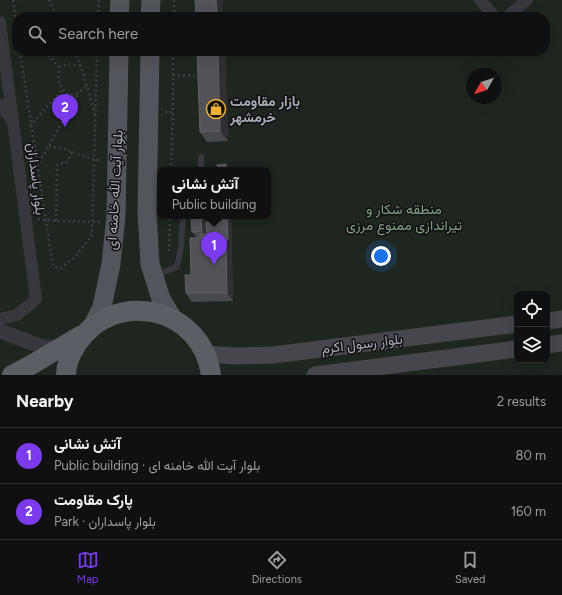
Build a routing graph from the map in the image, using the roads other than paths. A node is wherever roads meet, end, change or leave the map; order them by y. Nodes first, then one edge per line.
1 (120, 0) edge
2 (151, 0) edge
3 (480, 0) edge
4 (527, 0) edge
5 (119, 12) edge
6 (150, 12) edge
7 (491, 12) edge
8 (513, 12) edge
9 (0, 22) edge
10 (119, 56) edge
11 (150, 56) edge
12 (0, 105) edge
13 (14, 124) junction
14 (201, 157) dead end
15 (201, 167) edge
16 (183, 219) edge
17 (161, 273) junction
18 (0, 319) edge
19 (174, 319) junction
20 (562, 319) edge
21 (550, 320) edge
22 (514, 324) edge
23 (89, 330) junction
24 (0, 331) edge
25 (562, 343) edge
26 (550, 345) edge
27 (61, 348) junction
28 (514, 349) edge
29 (206, 354) junction
30 (12, 375) edge
31 (66, 375) edge
32 (211, 375) edge
33 (315, 375) edge

1 - 5 main road
2 - 6 main road
3 - 7 street
4 - 8 street
9 - 13 street, بلوار پاسداران
10 - 23 main road, بلوار آیت الله خامنه ای
11 - 17 main road
12 - 13 street
13 - 18 street, بلوار پاسداران
14 - 15 lane
16 - 17 lane
17 - 19 main road
19 - 23 highway
19 - 29 highway
20 - 21 main road
22 - 29 main road, بلوار رسول اکرم
23 - 27 highway
23 - 31 highway
24 - 27 street
25 - 26 main road
27 - 30 highway
28 - 33 main road, بلوار رسول اکرم
29 - 32 highway

